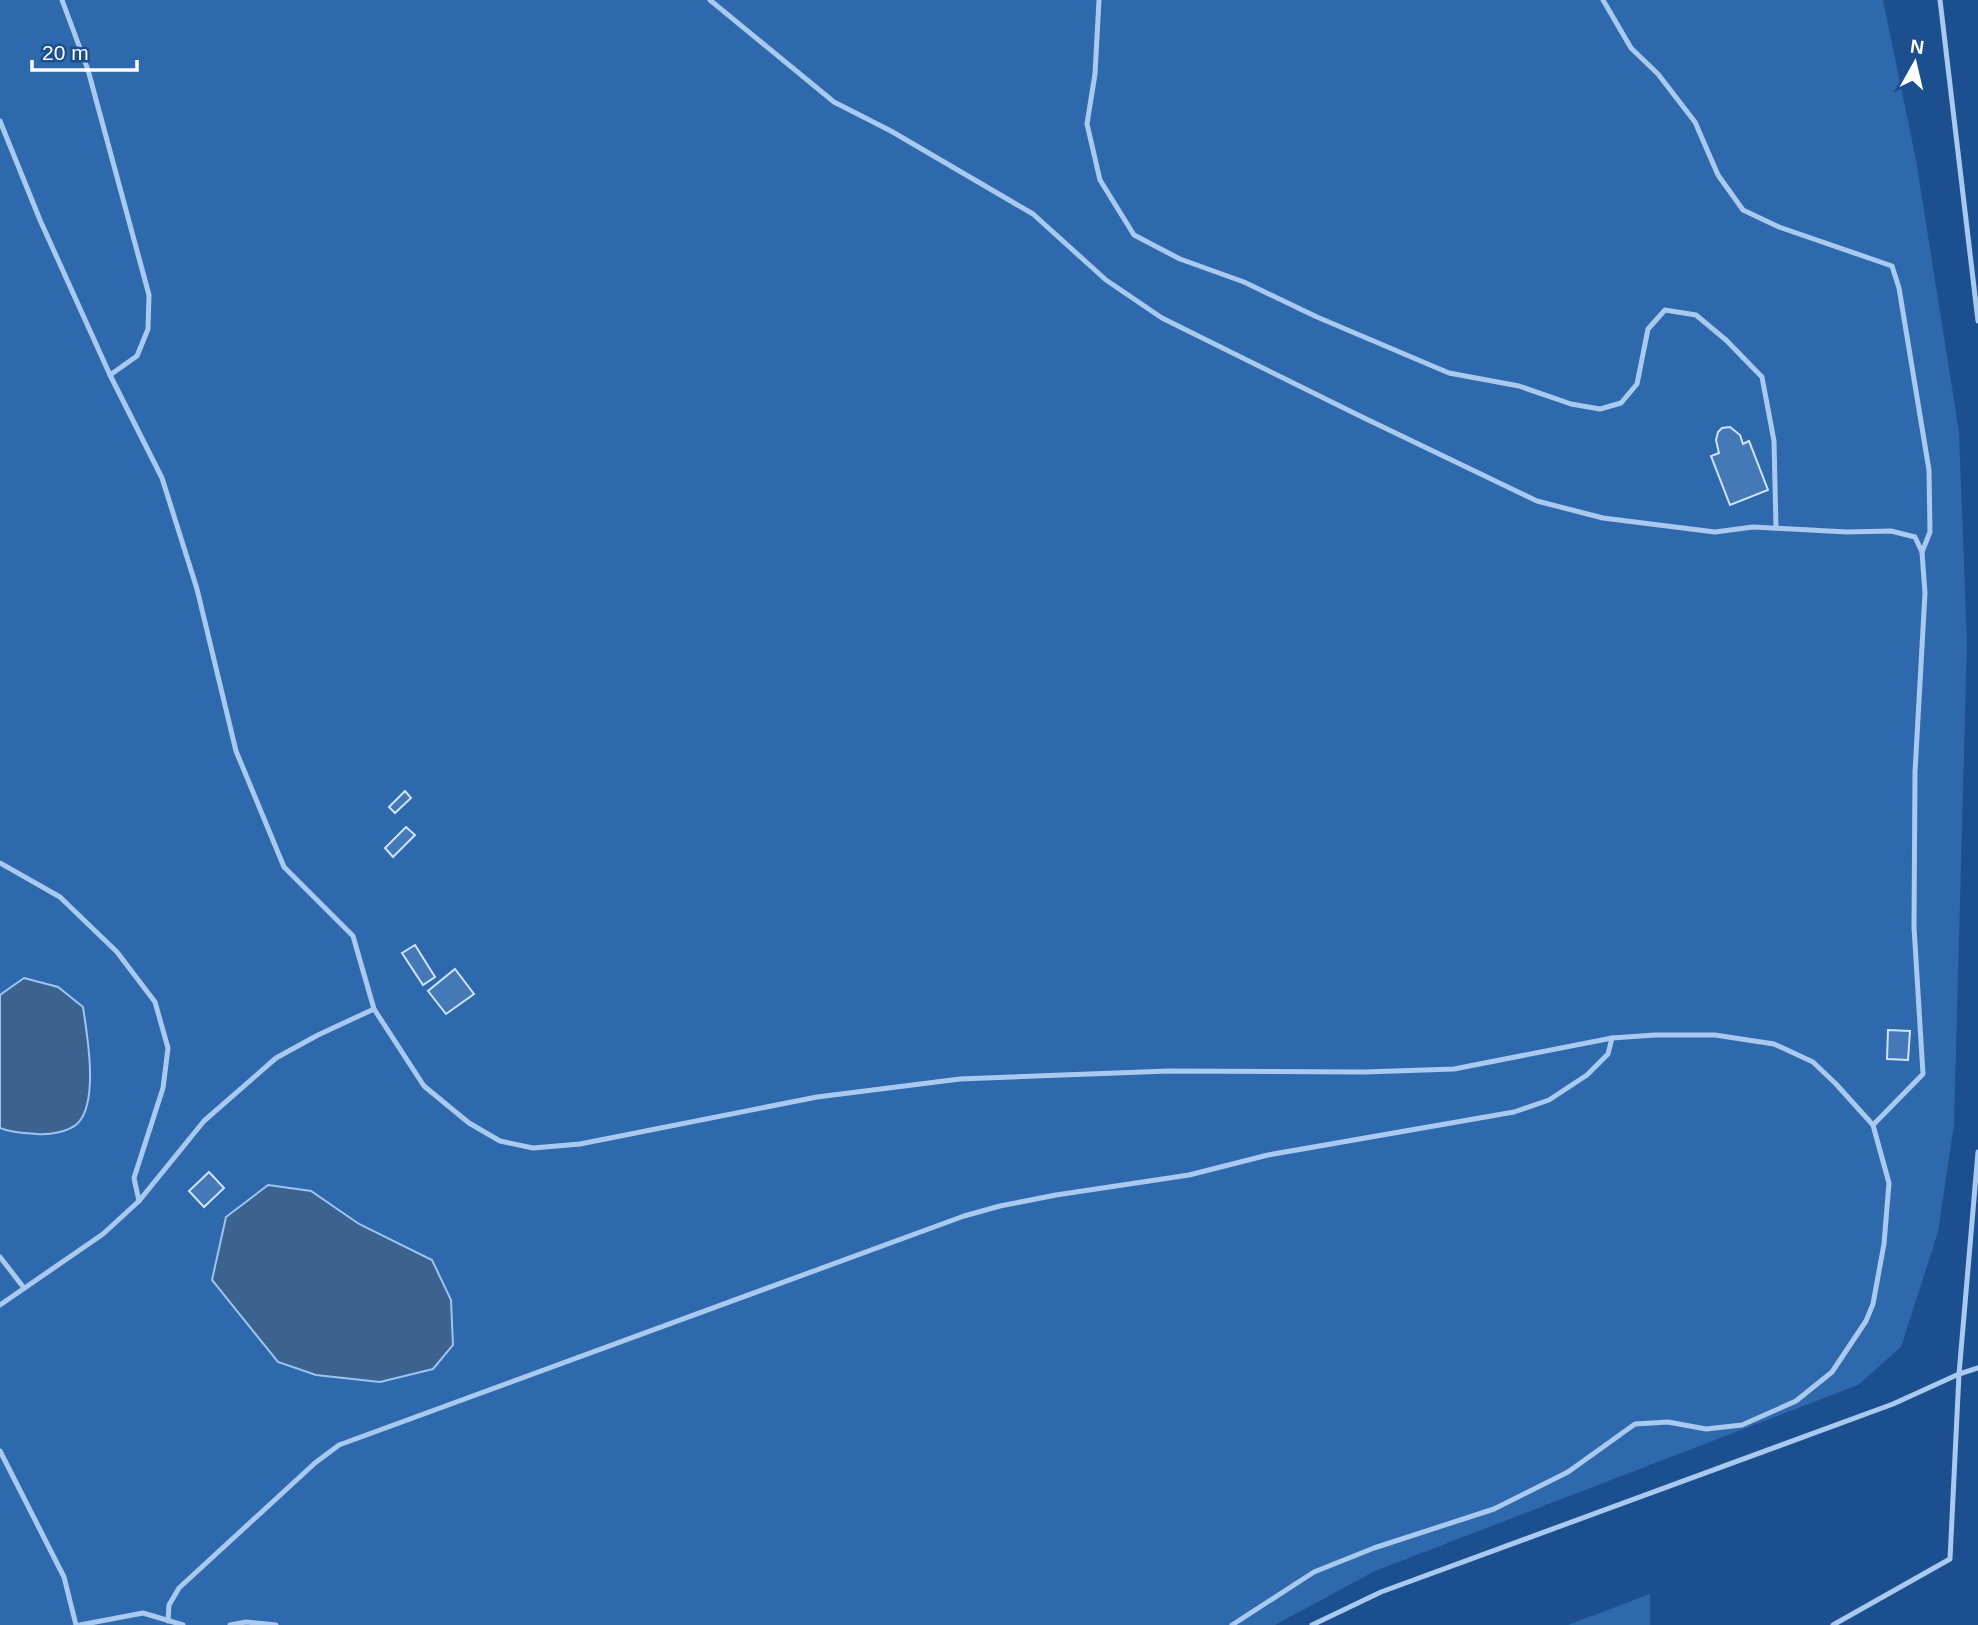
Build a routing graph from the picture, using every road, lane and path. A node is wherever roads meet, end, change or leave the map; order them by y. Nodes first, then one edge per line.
1 (62, 0) edge
2 (710, 0) edge
3 (1099, 0) edge
4 (1603, 0) edge
5 (1940, 0) edge
6 (0, 121) edge
7 (1978, 321) edge
8 (110, 375) junction
9 (1776, 528) junction
10 (1922, 552) junction
11 (0, 863) edge
12 (374, 1009) junction
13 (1612, 1038) junction
14 (1874, 1125) junction
15 (1978, 1152) edge
16 (139, 1201) junction
17 (0, 1257) edge
18 (24, 1288) junction
19 (0, 1305) edge
20 (1978, 1368) edge
21 (1959, 1374) junction
22 (0, 1451) edge
23 (168, 1621) junction
24 (78, 1625) edge
25 (183, 1625) edge
26 (230, 1625) edge
27 (276, 1625) edge
28 (1232, 1625) edge
29 (1312, 1625) edge
30 (1833, 1625) edge

1 - 8 lane
2 - 9 lane
3 - 9 lane
4 - 10 lane
5 - 7 lane
6 - 8 lane
8 - 12 lane
9 - 10 lane
10 - 14 lane
11 - 16 lane
12 - 13 lane
12 - 16 lane
13 - 14 lane
13 - 23 lane
14 - 28 lane
15 - 21 lane
16 - 18 lane
17 - 18 lane
18 - 19 lane
20 - 21 lane
21 - 29 lane
21 - 30 lane
22 - 24 lane
23 - 24 lane
23 - 25 lane
26 - 27 lane

